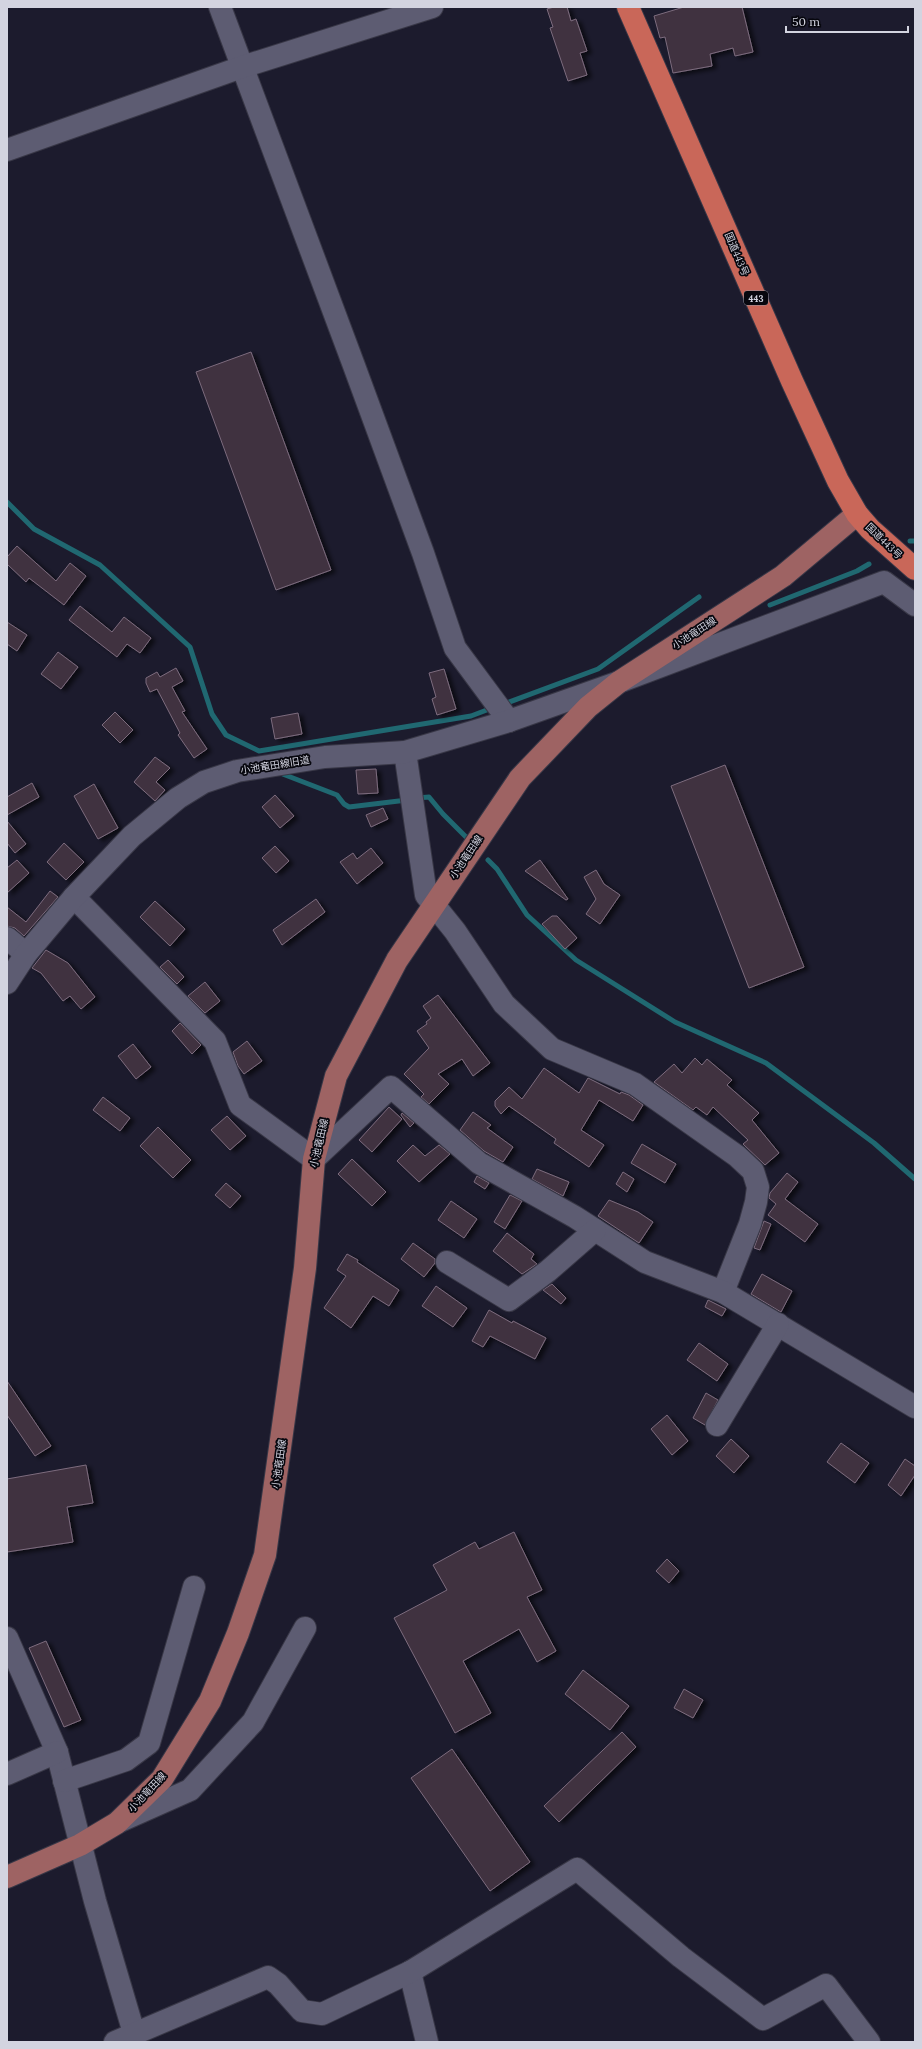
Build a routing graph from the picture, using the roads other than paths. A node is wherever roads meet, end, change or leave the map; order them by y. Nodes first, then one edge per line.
1 (220, 7) edge
2 (432, 7) edge
3 (628, 7) edge
4 (242, 67) junction
5 (7, 150) edge
6 (857, 514) junction
7 (915, 569) edge
8 (915, 605) edge
9 (619, 682) junction
10 (502, 710) junction
11 (405, 752) junction
12 (74, 897) junction
13 (434, 904) junction
14 (7, 938) edge
15 (26, 954) junction
16 (7, 983) edge
17 (314, 1159) junction
18 (595, 1230) junction
19 (447, 1262) dead end
20 (723, 1292) junction
21 (778, 1324) junction
22 (915, 1407) edge
23 (717, 1425) dead end
24 (194, 1587) dead end
25 (305, 1628) dead end
26 (7, 1638) edge
27 (57, 1752) junction
28 (7, 1774) edge
29 (64, 1781) junction
30 (117, 1823) junction
31 (80, 1845) junction
32 (7, 1877) edge
33 (410, 1972) junction
34 (125, 2037) edge
35 (427, 2042) edge
36 (869, 2042) edge

1 - 4 street
2 - 4 street
3 - 6 highway, 国道443号 / 443
4 - 5 street
4 - 10 street
6 - 7 highway, 国道443号 / 443
6 - 9 main road, 小池竜田線
8 - 9 street, 小池竜田線旧道
9 - 10 street, 小池竜田線旧道
9 - 13 main road, 小池竜田線
10 - 11 street, 小池竜田線旧道
11 - 12 street, 小池竜田線旧道
11 - 13 street
12 - 15 street, 小池竜田線旧道
12 - 17 street
13 - 17 main road, 小池竜田線
13 - 20 street
14 - 15 street
15 - 16 street, 小池竜田線旧道
17 - 18 street
17 - 30 main road, 小池竜田線
18 - 19 street
18 - 20 street
20 - 21 street
21 - 22 street
21 - 23 street
24 - 29 street
25 - 30 street
26 - 27 street
27 - 28 street
27 - 29 street
29 - 31 street
30 - 31 main road, 小池竜田線
31 - 32 main road, 小池竜田線
31 - 34 street
33 - 34 street
33 - 35 street
33 - 36 street

